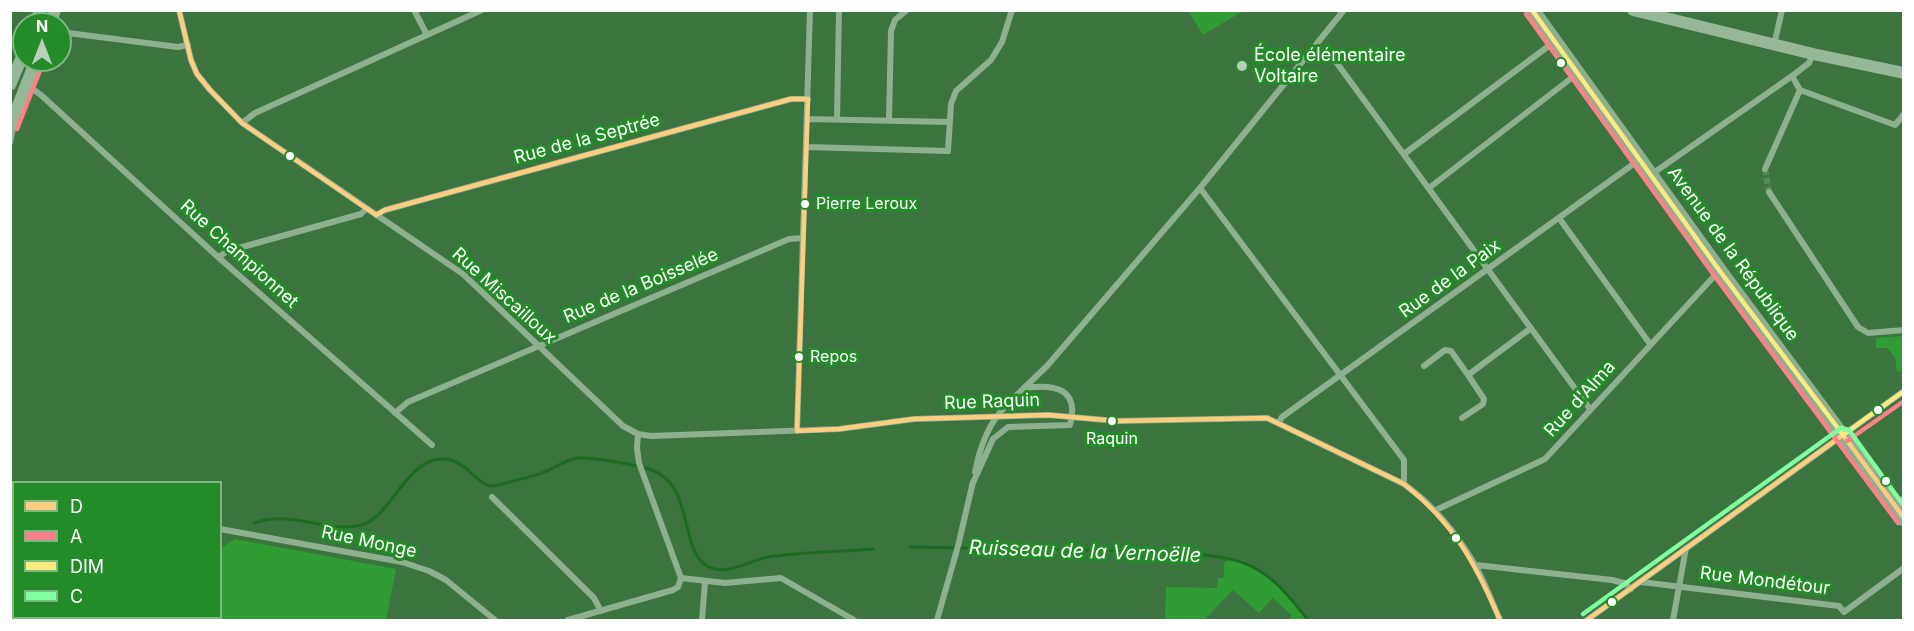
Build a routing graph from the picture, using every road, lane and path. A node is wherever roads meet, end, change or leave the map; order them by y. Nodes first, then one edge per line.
1 (179, 10) edge
2 (414, 10) edge
3 (482, 10) edge
4 (810, 10) edge
5 (840, 10) edge
6 (907, 10) edge
7 (1012, 10) edge
8 (1344, 10) edge
9 (1532, 10) edge
10 (1633, 10) edge
11 (1782, 10) edge
12 (1666, 15) edge
13 (72, 34) edge
14 (427, 35) junction
15 (1555, 42) junction
16 (188, 45) junction
17 (1774, 45) junction
18 (1312, 48) junction
19 (1813, 54) junction
20 (32, 72) edge
21 (1578, 72) junction
22 (1904, 73) edge
23 (1792, 76) junction
24 (27, 85) junction
25 (1800, 90) junction
26 (808, 99) junction
27 (16, 113) junction
28 (1904, 114) edge
29 (808, 119) junction
30 (837, 119) junction
31 (889, 120) junction
32 (949, 122) junction
33 (242, 123) junction
34 (10, 126) edge
35 (10, 143) edge
36 (807, 147) junction
37 (1404, 154) junction
38 (1640, 160) junction
39 (1765, 169) tunnel mouth
40 (1652, 175) junction
41 (1200, 188) junction
42 (1429, 188) junction
43 (1769, 192) tunnel mouth
44 (366, 209) junction
45 (376, 215) junction
46 (1559, 218) junction
47 (803, 238) junction
48 (218, 257) junction
49 (1488, 270) junction
50 (1719, 270) junction
51 (1531, 328) junction
52 (1904, 330) edge
53 (1650, 344) junction
54 (538, 347) junction
55 (1424, 366) dead end
56 (1468, 375) junction
57 (1340, 377) junction
58 (1024, 388) junction
59 (1904, 391) edge
60 (1590, 409) junction
61 (395, 413) junction
62 (1072, 417) junction
63 (1462, 418) dead end
64 (1279, 422) junction
65 (797, 430) junction
66 (638, 434) junction
67 (1843, 435) junction
68 (432, 445) dead end
69 (1404, 484) junction
70 (972, 485) junction
71 (492, 497) dead end
72 (1899, 502) edge
73 (1436, 510) junction
74 (1904, 519) edge
75 (222, 529) edge
76 (1686, 548) junction
77 (1476, 565) junction
78 (1904, 568) edge
79 (681, 578) junction
80 (705, 582) junction
81 (1641, 582) junction
82 (1681, 586) junction
83 (1630, 589) junction
84 (601, 611) junction
85 (1844, 612) junction
86 (495, 621) edge
87 (568, 621) edge
88 (702, 621) edge
89 (854, 621) edge
90 (937, 621) edge
91 (1500, 621) edge
92 (1587, 621) edge
93 (1673, 621) edge
94 (1845, 621) edge

1 - 16 street, Rue Miscailloux
2 - 14 street
3 - 14 street
4 - 26 street
5 - 30 street
6 - 31 street
7 - 32 street
8 - 18 street
9 - 15 main road, Avenue de la République
10 - 12 main road
11 - 17 street
12 - 17 main road
13 - 16 street
14 - 33 street
15 - 21 main road, Avenue de la République
15 - 37 street
16 - 33 street, Rue Miscailloux
17 - 19 main road
18 - 37 street
18 - 41 street
19 - 22 main road
19 - 23 street
20 - 24 main road
21 - 38 main road, Avenue de la République
21 - 42 street
23 - 25 street
23 - 40 street
24 - 27 main road
24 - 48 street, Rue Championnet
25 - 28 street
25 - 39 street
26 - 29 street
26 - 45 street, Rue de la Septrée
27 - 34 main road
27 - 35 street
29 - 30 street
29 - 36 street
30 - 31 street
31 - 32 street
32 - 36 street
33 - 44 street, Rue Miscailloux
36 - 47 street
37 - 42 street
38 - 40 main road, Avenue de la République
38 - 46 street, Rue de la Paix
40 - 50 main road, Avenue de la République
41 - 57 street
41 - 58 street
42 - 49 street
43 - 52 street
44 - 45 street, Rue Miscailloux
44 - 48 street
45 - 54 street, Rue Miscailloux
46 - 49 street, Rue de la Paix
46 - 53 street
47 - 54 street, Rue de la Boisselée
47 - 65 street
48 - 61 street, Rue Championnet
49 - 51 street
49 - 57 street, Rue de la Paix
50 - 53 street, Rue d'Alma
50 - 67 main road, Avenue de la République
51 - 56 street
51 - 60 street
53 - 60 street, Rue d'Alma
54 - 61 street, Rue de la Boisselée
54 - 66 street, Rue Miscailloux
55 - 56 street
56 - 63 street
57 - 64 street, Rue de la Paix
57 - 69 street
58 - 62 street
58 - 70 street, bridge
59 - 67 street
60 - 73 street, Rue d'Alma
61 - 68 street, Rue Championnet
62 - 64 street, Rue Raquin
62 - 65 street, Rue Raquin
62 - 70 street
64 - 69 street, Rue Raquin
65 - 66 street, Rue Raquin
66 - 79 street
67 - 72 main road, Avenue de la République
67 - 76 street
69 - 73 street, Rue Raquin
70 - 90 street
71 - 84 street
72 - 74 main road, Avenue de la République
73 - 77 street, Rue Raquin
75 - 86 street, Rue Monge
76 - 81 street
76 - 82 street
77 - 83 street
77 - 91 street, Rue Raquin
78 - 85 street, Rue Mondétour
79 - 80 street
79 - 84 street
80 - 88 street
80 - 89 street
81 - 82 street, Rue Mondétour
81 - 83 street
82 - 85 street, Rue Mondétour
82 - 93 street
83 - 92 street
84 - 87 street
85 - 94 street

